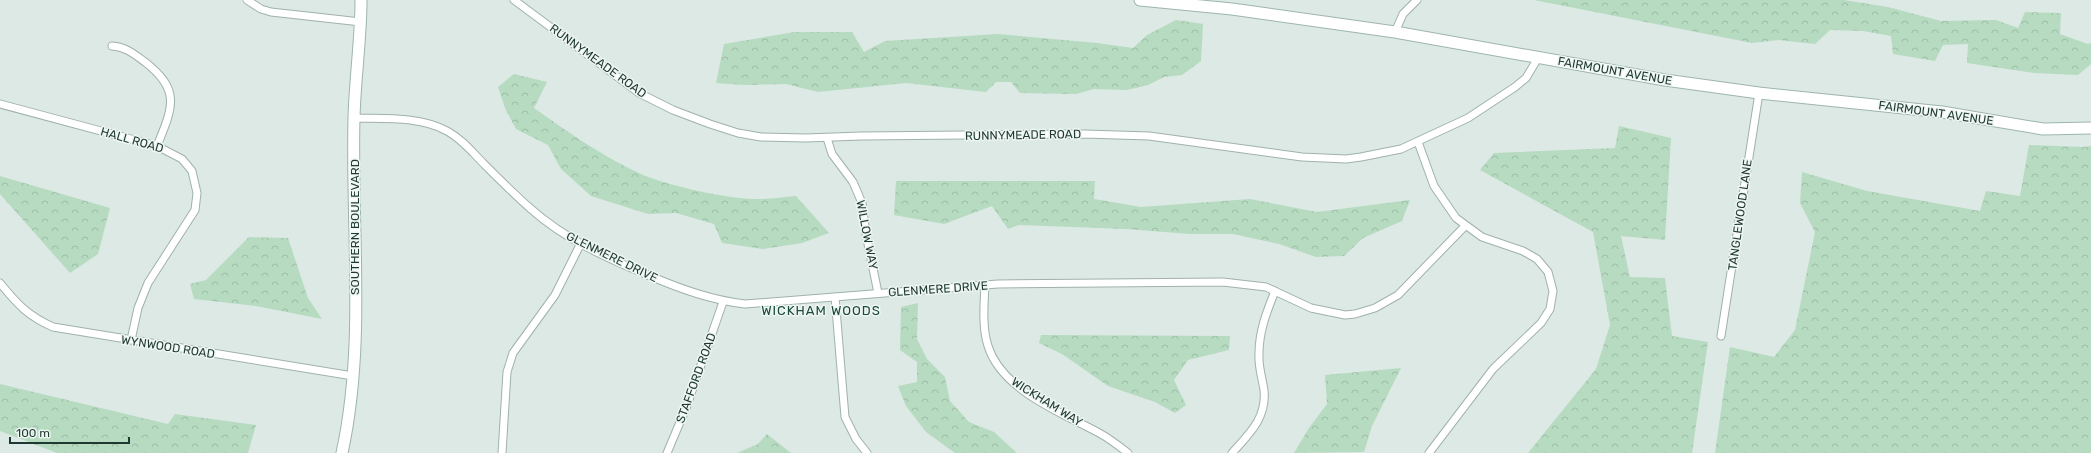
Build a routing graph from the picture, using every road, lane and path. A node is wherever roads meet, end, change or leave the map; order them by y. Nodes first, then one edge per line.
1 (247, 0) edge
2 (361, 0) edge
3 (514, 0) edge
4 (1140, 0) edge
5 (1417, 0) edge
6 (361, 22) junction
7 (1395, 32) junction
8 (112, 46) dead end
9 (1538, 58) junction
10 (1759, 93) junction
11 (0, 104) edge
12 (354, 118) junction
13 (2091, 128) edge
14 (827, 138) junction
15 (1418, 142) junction
16 (157, 146) junction
17 (1465, 226) junction
18 (580, 244) junction
19 (0, 283) edge
20 (985, 285) junction
21 (1276, 291) junction
22 (878, 293) junction
23 (835, 297) junction
24 (723, 302) junction
25 (1721, 336) dead end
26 (131, 340) junction
27 (352, 376) junction
28 (342, 453) edge
29 (502, 453) edge
30 (667, 453) edge
31 (867, 453) edge
32 (1128, 453) edge
33 (1232, 453) edge
34 (1429, 453) edge

1 - 6 street
2 - 6 main road, SOUTHERN BOULEVARD
3 - 14 street, RUNNYMEADE ROAD
4 - 7 main road, FAIRMOUNT AVENUE
5 - 7 street
6 - 12 main road, SOUTHERN BOULEVARD
7 - 9 main road, FAIRMOUNT AVENUE
8 - 16 street
9 - 10 main road, FAIRMOUNT AVENUE
9 - 15 street, RUNNYMEADE ROAD
10 - 13 main road, FAIRMOUNT AVENUE
10 - 25 street, TANGLEWOOD LANE
11 - 16 street, HALL ROAD
12 - 18 street, GLENMERE DRIVE
12 - 27 main road, SOUTHERN BOULEVARD
14 - 15 street, RUNNYMEADE ROAD
14 - 22 street, WILLOW WAY
15 - 17 street
16 - 26 street, HALL ROAD
17 - 21 street, GLENMERE DRIVE
17 - 34 street
18 - 24 street, GLENMERE DRIVE
18 - 29 street
19 - 26 street, WYNWOOD ROAD
20 - 21 street, GLENMERE DRIVE
20 - 22 street, GLENMERE DRIVE
20 - 32 street, WICKHAM WAY
21 - 33 street
22 - 23 street, GLENMERE DRIVE
23 - 24 street, GLENMERE DRIVE
23 - 31 street
24 - 30 street, STAFFORD ROAD
26 - 27 street, WYNWOOD ROAD
27 - 28 main road, SOUTHERN BOULEVARD

